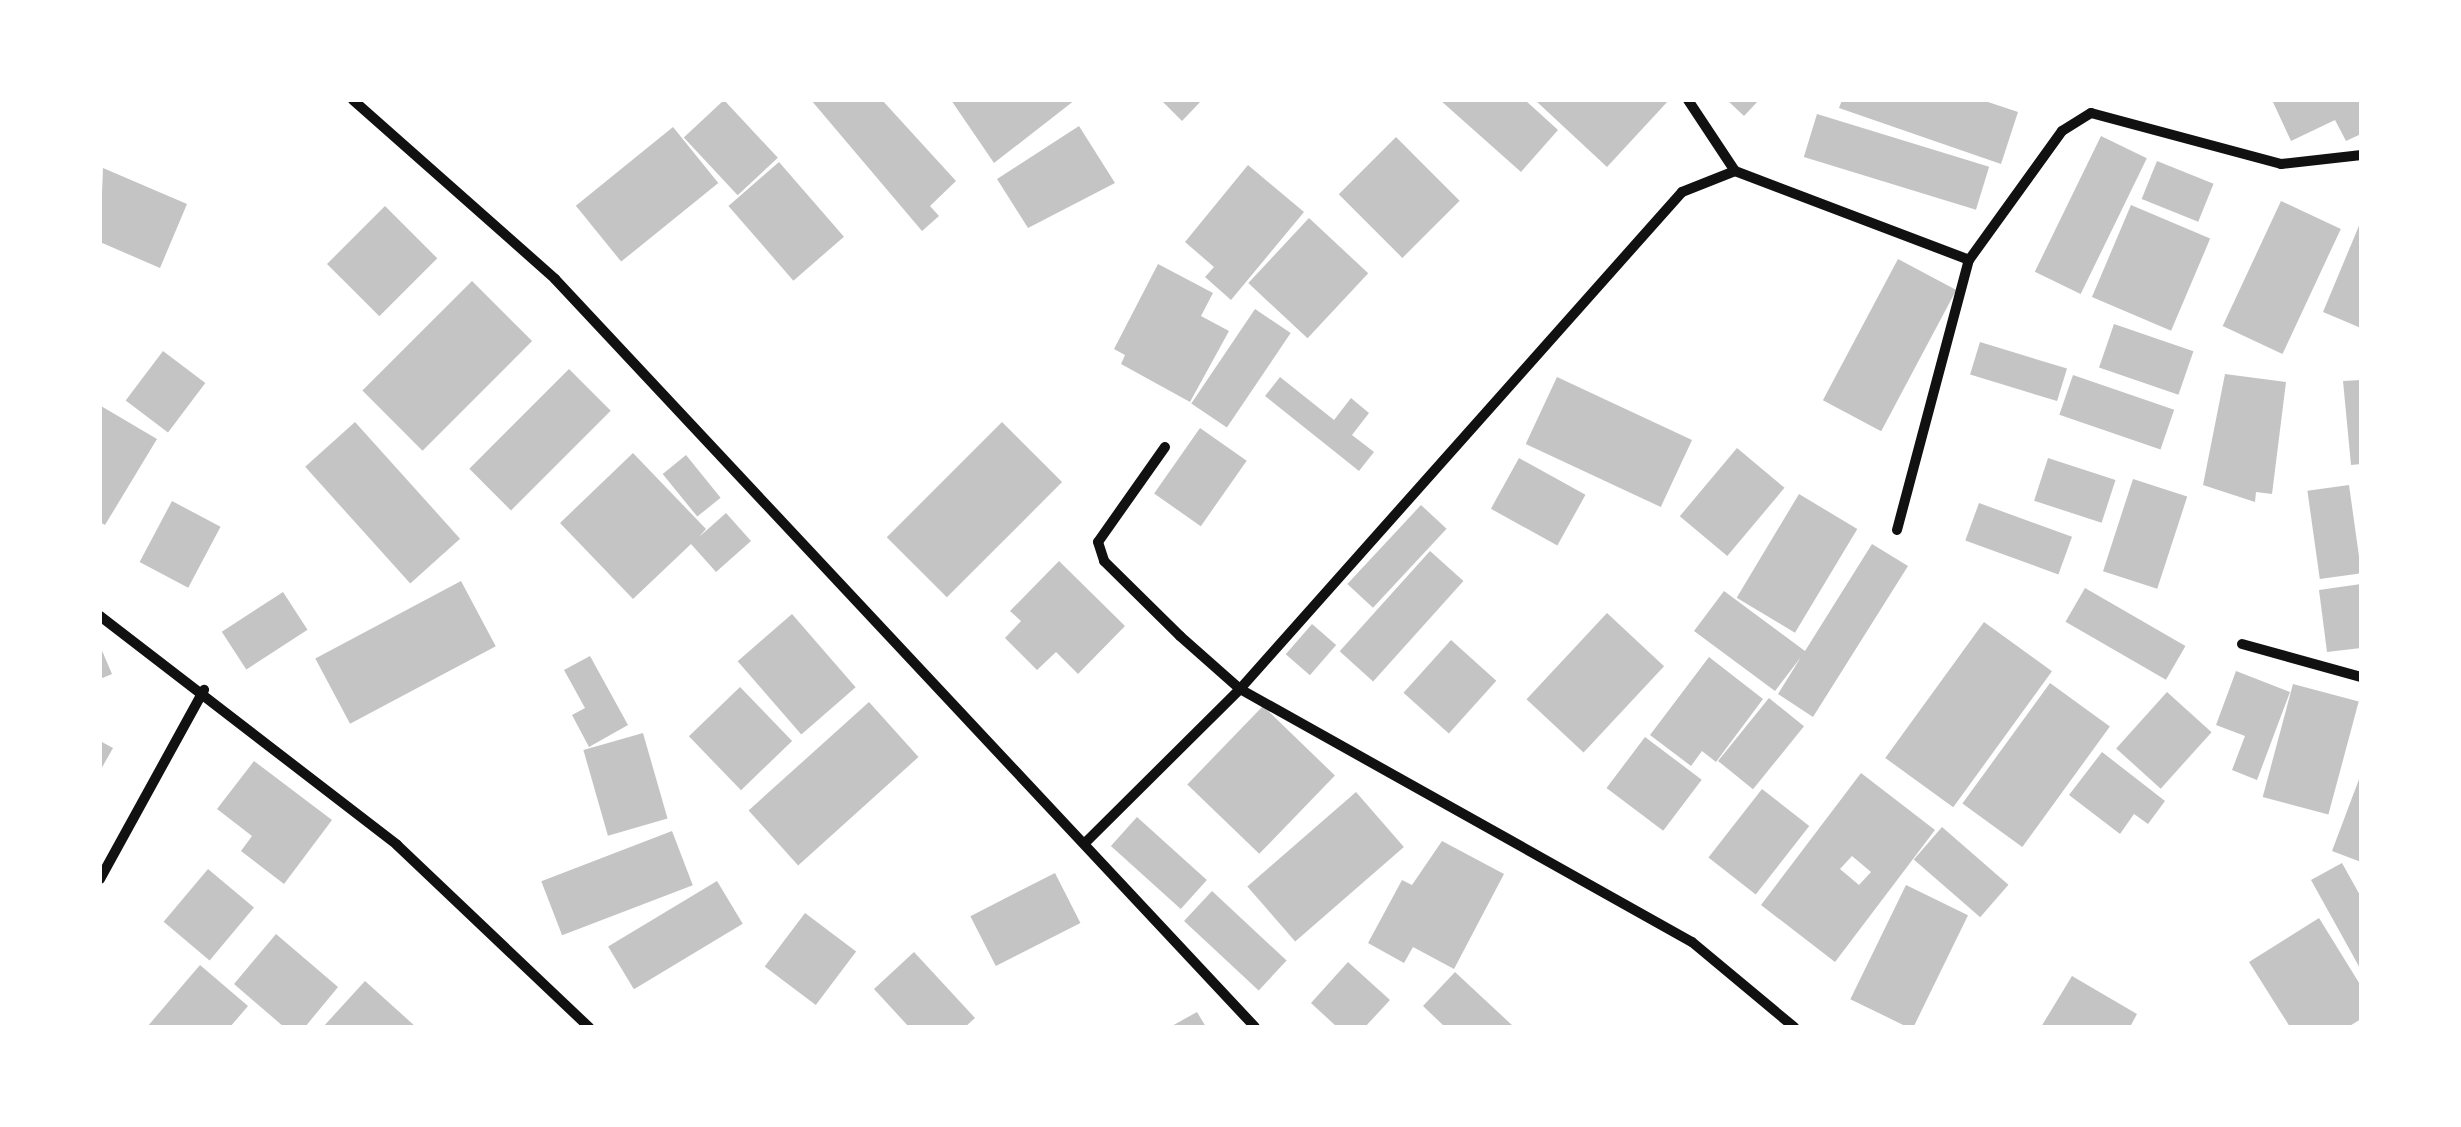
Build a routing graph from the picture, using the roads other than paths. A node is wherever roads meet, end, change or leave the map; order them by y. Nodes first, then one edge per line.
1 (353, 100) edge
2 (1688, 100) edge
3 (2361, 155) edge
4 (1735, 172) junction
5 (1970, 260) junction
6 (1165, 447) dead end
7 (1897, 530) dead end
8 (100, 616) edge
9 (2242, 644) dead end
10 (2361, 677) edge
11 (1240, 688) junction
12 (204, 690) junction
13 (1086, 842) junction
14 (100, 879) edge
15 (589, 1027) edge
16 (1255, 1027) edge
17 (1794, 1027) edge

1 - 13 street
2 - 4 street
3 - 5 street
4 - 5 street
4 - 11 street
5 - 7 street
6 - 11 street
8 - 12 street
9 - 10 street
11 - 13 street
11 - 17 street
12 - 14 street
12 - 15 street
13 - 16 street

